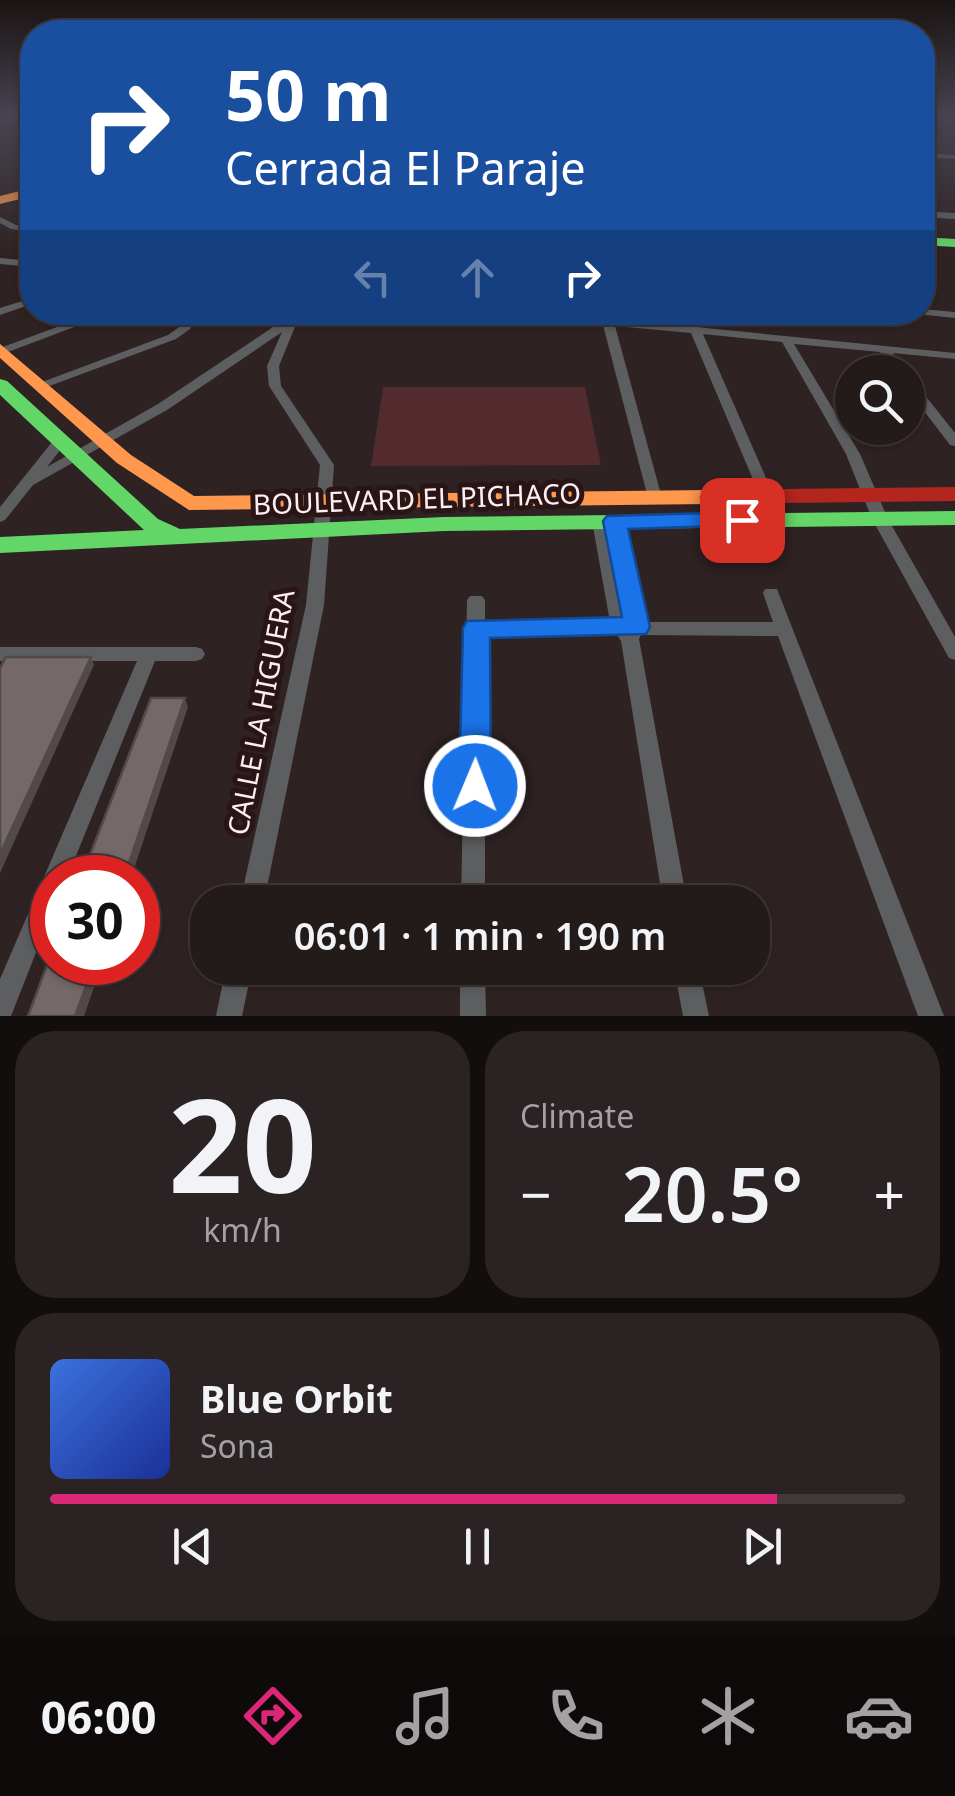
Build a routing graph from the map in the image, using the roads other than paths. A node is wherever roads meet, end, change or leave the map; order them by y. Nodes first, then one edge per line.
1 (73, 325) edge
2 (187, 325) edge
3 (282, 325) edge
4 (291, 325) edge
5 (609, 325) edge
6 (641, 325) edge
7 (695, 330) junction
8 (786, 339) junction
9 (884, 349) junction
10 (1, 351) edge
11 (888, 355) edge
12 (955, 356) edge
13 (40, 384) junction
14 (4, 394) edge
15 (925, 404) edge
16 (61, 440) junction
17 (108, 442) junction
18 (955, 442) edge
19 (79, 457) junction
20 (28, 482) junction
21 (955, 494) edge
22 (871, 495) junction
23 (767, 496) junction
24 (656, 498) junction
25 (324, 503) junction
26 (0, 517) edge
27 (955, 518) edge
28 (880, 519) junction
29 (608, 521) junction
30 (320, 530) junction
31 (194, 538) junction
32 (0, 545) edge
33 (771, 592) dead end
34 (476, 600) dead end
35 (476, 628) junction
36 (784, 629) junction
37 (629, 631) junction
38 (955, 653) edge
39 (0, 654) edge
40 (149, 654) junction
41 (196, 654) dead end
42 (65, 855) edge
43 (256, 885) edge
44 (473, 885) edge
45 (672, 885) edge
46 (30, 938) edge
47 (235, 985) edge
48 (473, 985) edge
49 (690, 985) edge
50 (0, 1010) edge
51 (229, 1016) edge
52 (473, 1016) edge
53 (696, 1016) edge
54 (931, 1016) edge

1 - 10 street
2 - 13 street
3 - 17 street
4 - 25 street, CALLE LA HIGUERA
5 - 24 street
6 - 7 street
7 - 8 street
7 - 23 street
8 - 9 street
8 - 22 street
9 - 11 street
9 - 12 street
10 - 13 street, BOULEVARD EL PICHACO
13 - 17 street, BOULEVARD EL PICHACO
14 - 16 street
15 - 18 street
16 - 19 street
16 - 20 street
17 - 19 street
17 - 25 street, BOULEVARD EL PICHACO
19 - 20 street
19 - 31 street
20 - 26 street
21 - 22 street, BOULEVARD EL PICHACO
22 - 23 street, BOULEVARD EL PICHACO
22 - 28 street
23 - 24 street, BOULEVARD EL PICHACO
24 - 25 street, BOULEVARD EL PICHACO
25 - 30 street, CALLE LA HIGUERA
25 - 31 street
27 - 28 street, BOULEVARD EL PICHACO
28 - 29 street, BOULEVARD EL PICHACO
28 - 38 street
29 - 30 street, BOULEVARD EL PICHACO
29 - 37 street
30 - 31 street, BOULEVARD EL PICHACO
30 - 43 street, CALLE LA HIGUERA
31 - 32 street
33 - 36 street
34 - 35 street
35 - 37 street
35 - 44 street
36 - 37 street
36 - 54 street
37 - 45 street
39 - 40 street
40 - 41 street
40 - 42 street
46 - 50 street
47 - 51 street
48 - 52 street
49 - 53 street

